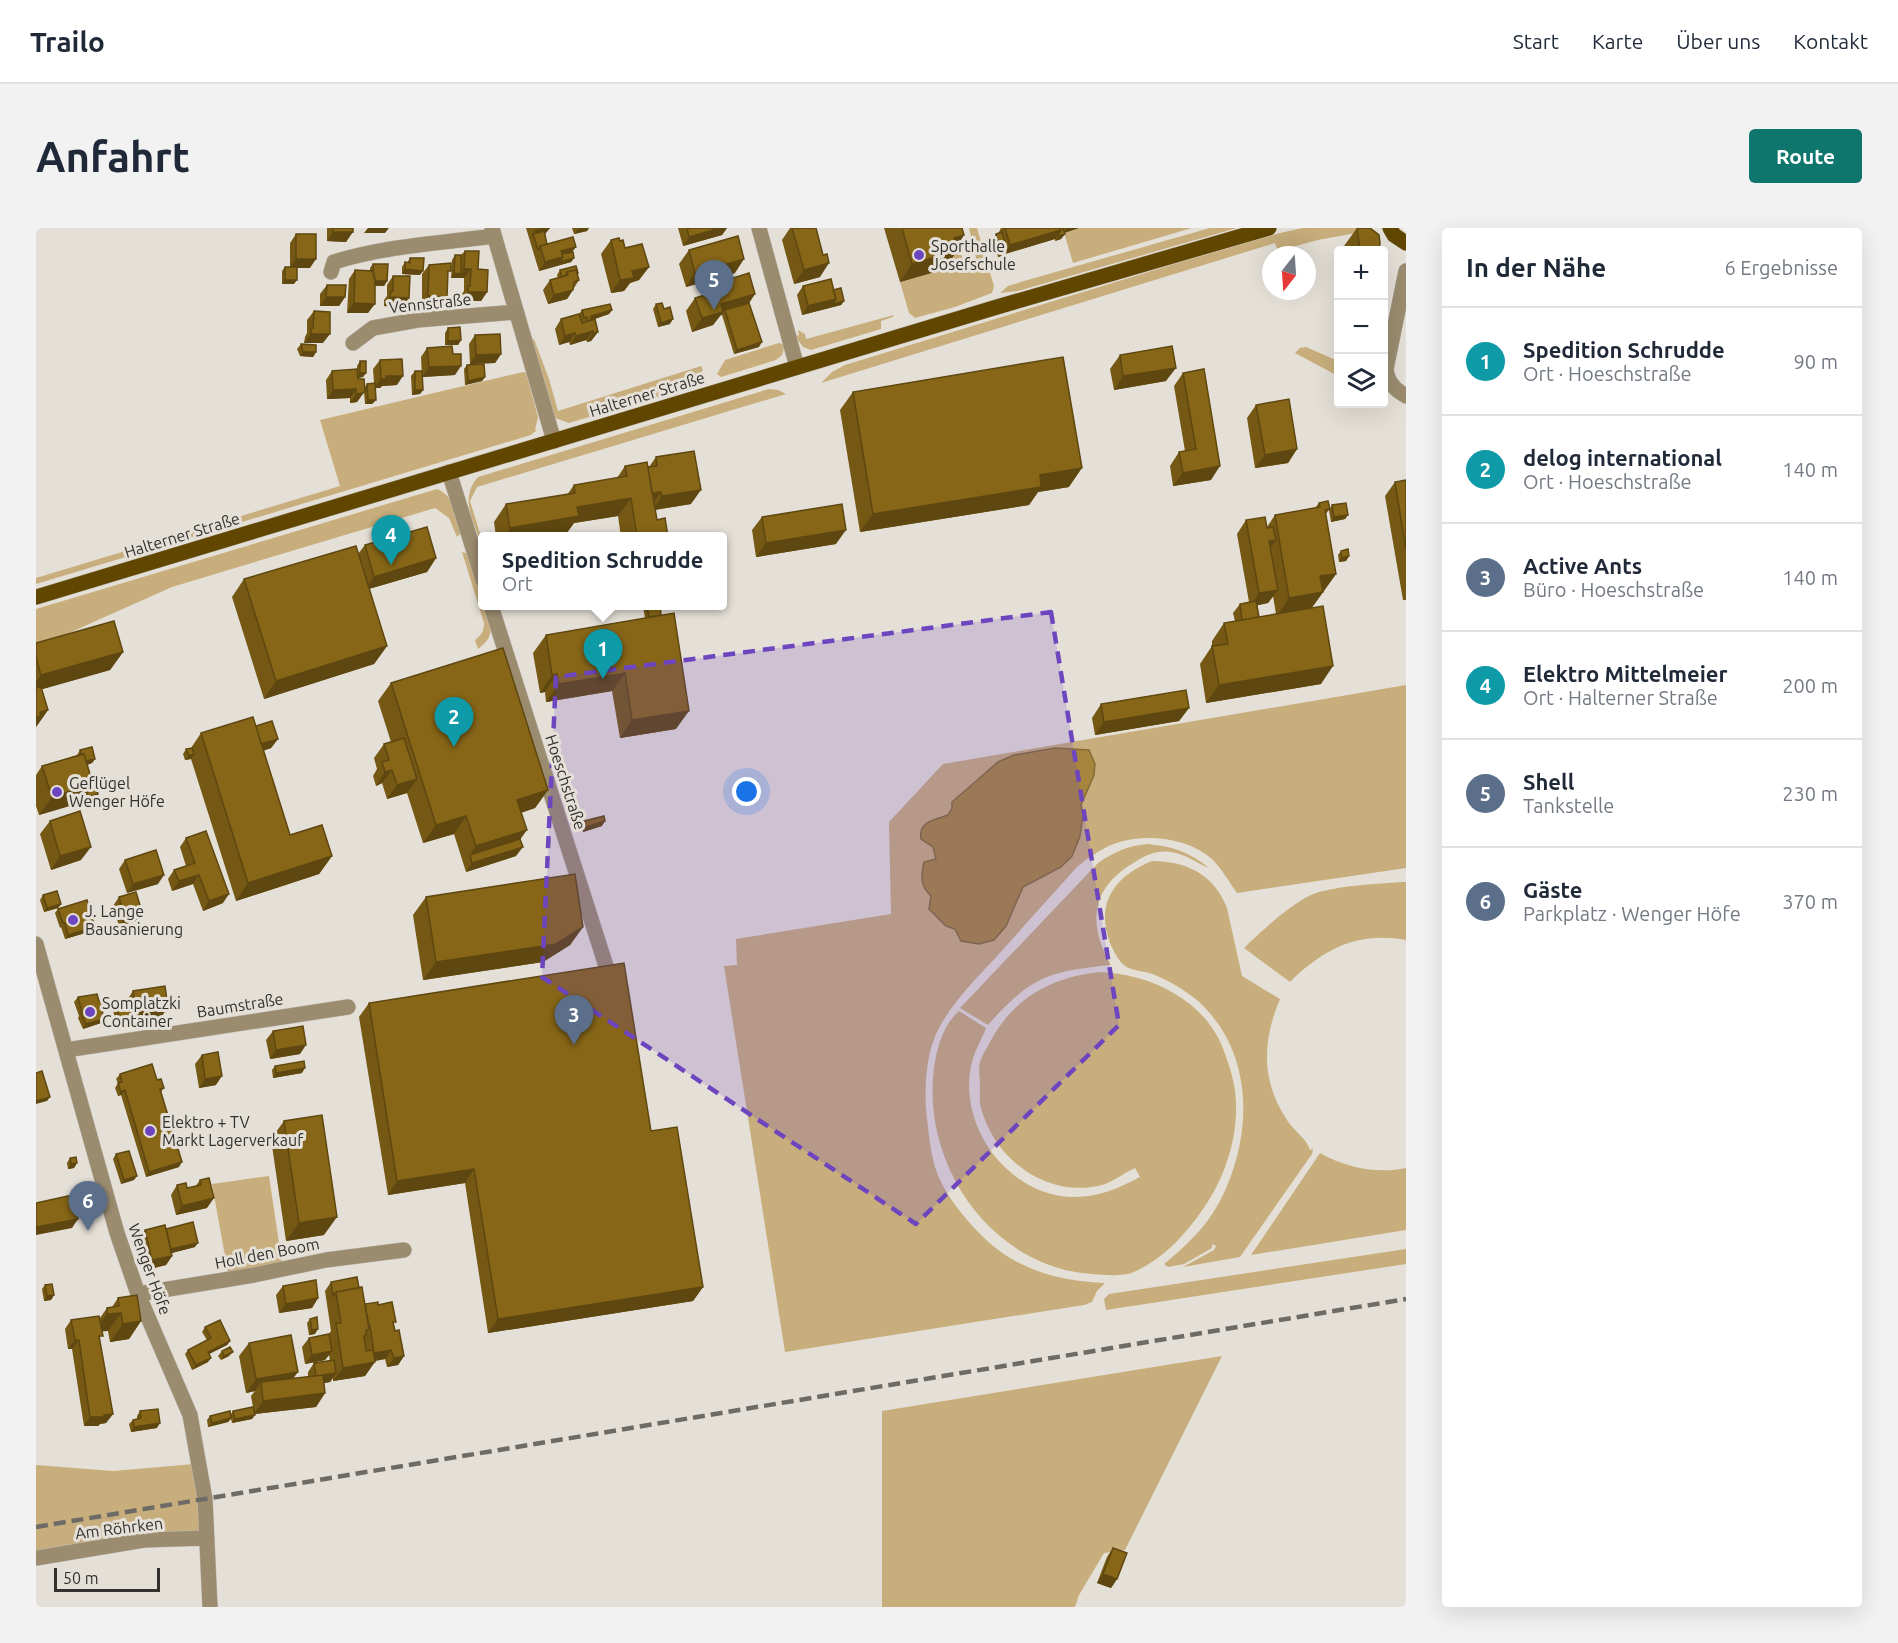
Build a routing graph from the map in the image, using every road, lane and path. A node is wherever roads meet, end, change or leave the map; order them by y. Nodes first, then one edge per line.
1 (759, 228) edge
2 (1269, 228) edge
3 (1390, 228) edge
4 (493, 232) edge
5 (1406, 243) edge
6 (1406, 271) edge
7 (331, 272) dead end
8 (516, 312) junction
9 (353, 343) dead end
10 (797, 367) junction
11 (1406, 396) edge
12 (554, 441) junction
13 (449, 472) junction
14 (478, 564) edge
15 (36, 597) edge
16 (492, 610) edge
17 (36, 945) edge
18 (607, 969) edge
19 (348, 1007) dead end
20 (66, 1050) junction
21 (404, 1250) dead end
22 (138, 1294) junction
23 (207, 1538) junction
24 (36, 1558) edge
25 (210, 1607) edge

1 - 10 street
2 - 10 main road, Halterner Straße
3 - 5 main road
4 - 7 street
4 - 8 street
6 - 11 street
8 - 9 street, Vennstraße
8 - 12 street
10 - 12 main road, Halterner Straße
12 - 13 main road, Halterner Straße
13 - 14 street
13 - 15 main road, Halterner Straße
16 - 18 street, Hoeschstraße
17 - 20 street, Wenger Höfe
19 - 20 street, Baumstraße
20 - 22 street, Wenger Höfe
21 - 22 street, Holl den Boom
22 - 23 street, Wenger Höfe
23 - 24 street, Am Röhrken
23 - 25 street, Wenger Höfe

